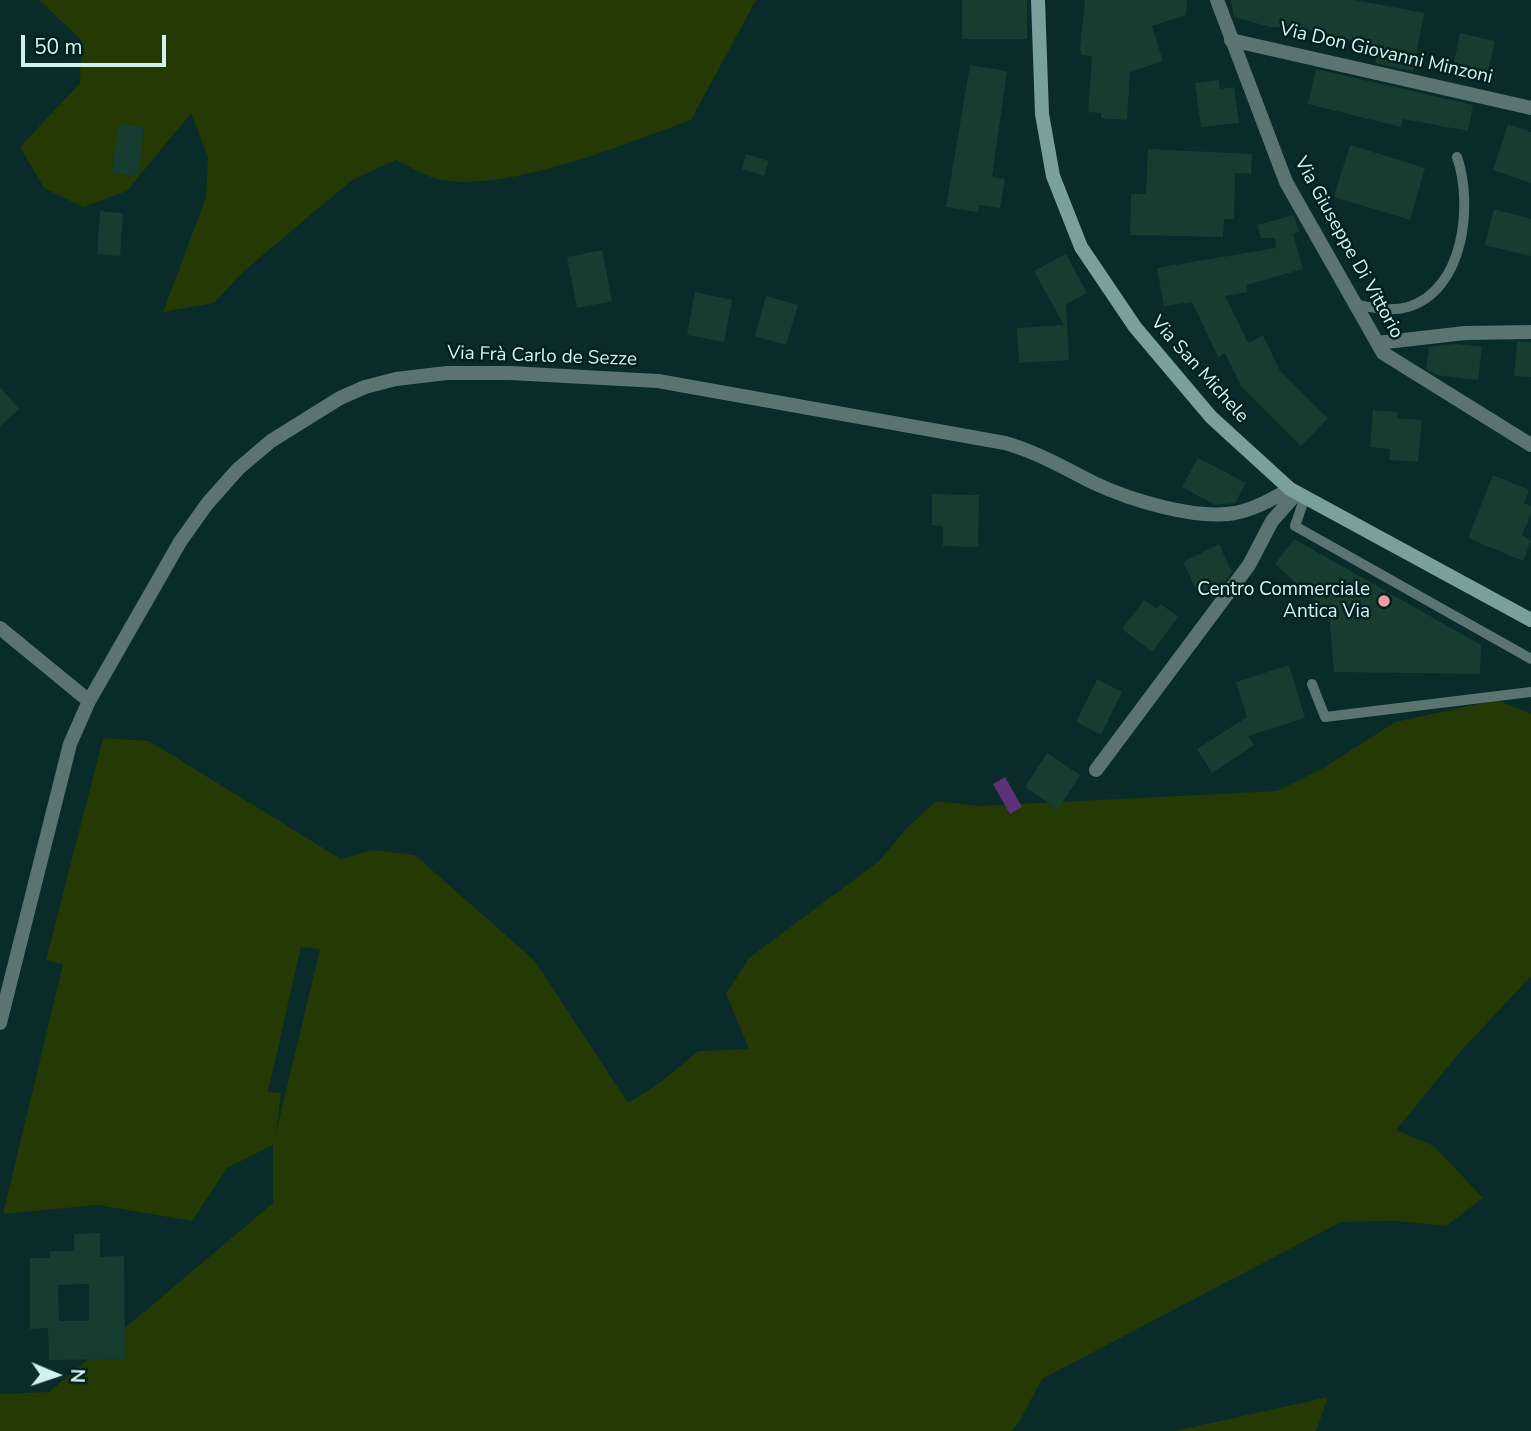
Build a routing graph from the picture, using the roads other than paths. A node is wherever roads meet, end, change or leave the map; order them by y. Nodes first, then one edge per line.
1 (1038, 0) edge
2 (1217, 0) edge
3 (1231, 40) junction
4 (1531, 108) edge
5 (1457, 156) dead end
6 (1355, 303) junction
7 (1531, 332) edge
8 (1377, 343) junction
9 (1531, 445) edge
10 (1297, 494) junction
11 (1531, 620) edge
12 (0, 628) edge
13 (1531, 659) edge
14 (1312, 684) dead end
15 (1531, 692) edge
16 (89, 701) junction
17 (1096, 770) dead end
18 (0, 1023) edge

1 - 10 main road, Via San Michele
2 - 3 street, Via Giuseppe Di Vittorio
3 - 4 street, Via Don Giovanni Minzoni
3 - 6 street, Via Giuseppe Di Vittorio
5 - 6 lane
6 - 8 street, Via Giuseppe Di Vittorio
7 - 8 street
8 - 9 street, Via Giuseppe Di Vittorio
10 - 11 main road, Via San Michele
10 - 13 lane
10 - 16 street, Via Frà Carlo de Sezze
10 - 17 street
12 - 16 street
14 - 15 lane
16 - 18 street, Via Frà Carlo de Sezze

